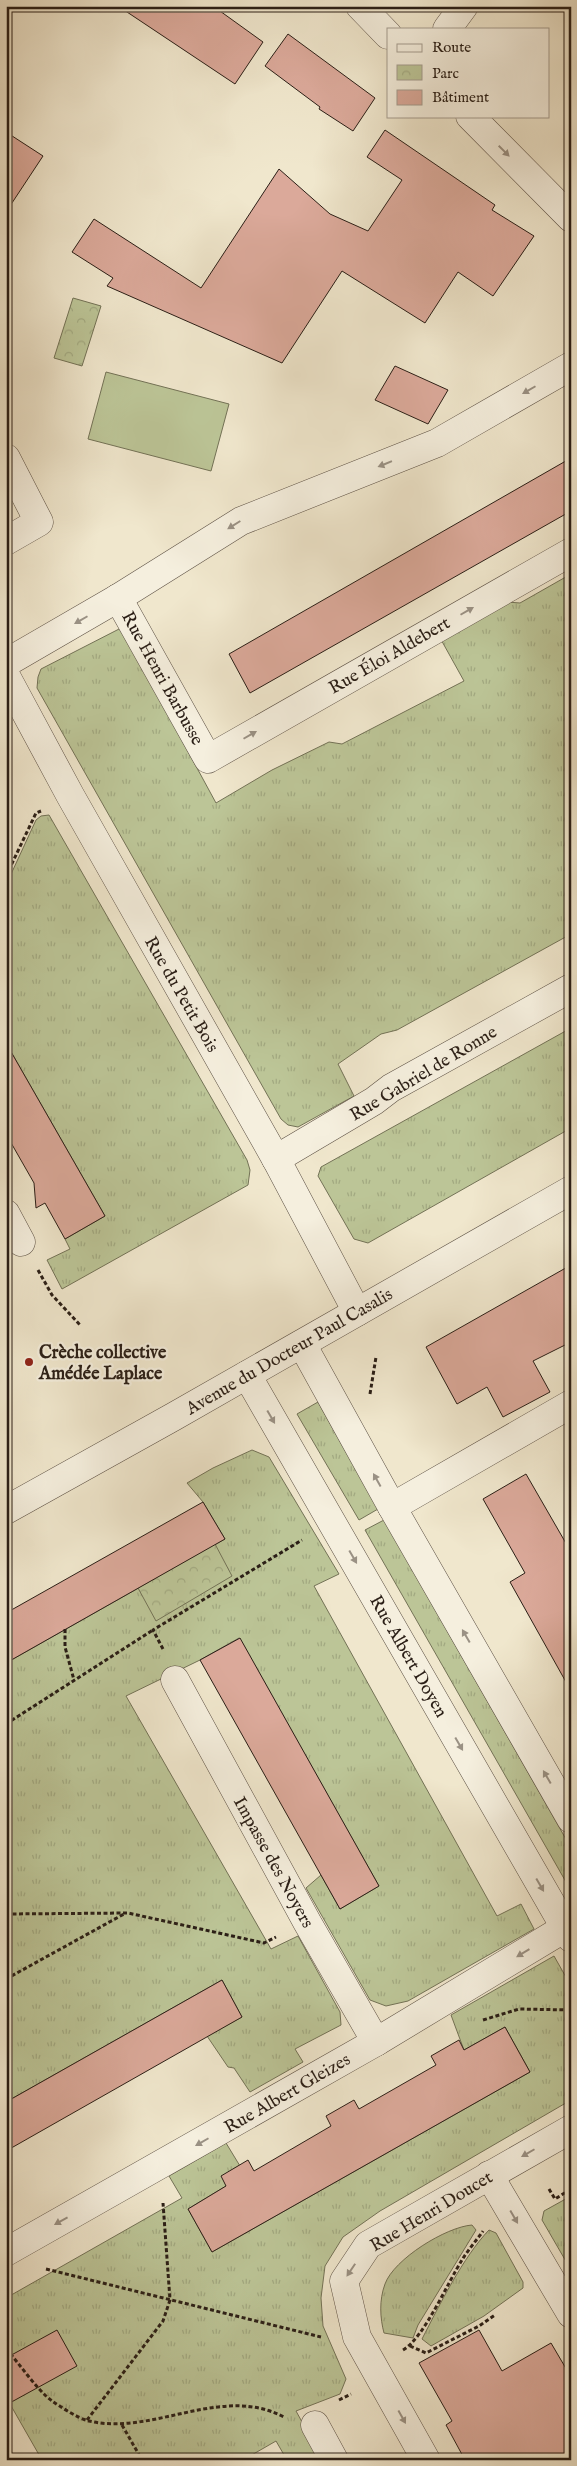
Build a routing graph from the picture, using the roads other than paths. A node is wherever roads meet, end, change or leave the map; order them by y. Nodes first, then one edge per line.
1 (360, 6) edge
2 (464, 6) edge
3 (449, 28) edge
4 (387, 34) edge
5 (472, 118) edge
6 (571, 218) edge
7 (571, 366) edge
8 (6, 458) edge
9 (6, 541) edge
10 (571, 552) edge
11 (118, 598) junction
12 (6, 663) edge
13 (6, 676) edge
14 (208, 759) joint
15 (571, 988) edge
16 (276, 1159) junction
17 (571, 1190) edge
18 (6, 1214) edge
19 (22, 1242) road end
20 (357, 1312) junction
21 (302, 1344) junction
22 (246, 1375) junction
23 (571, 1404) edge
24 (392, 1507) junction
25 (6, 1510) edge
26 (175, 1680) road end
27 (571, 1819) edge
28 (568, 1933) edge
29 (376, 2042) junction
30 (571, 2129) edge
31 (489, 2175) junction
32 (6, 2252) edge
33 (571, 2314) edge
34 (302, 2422) road end
35 (334, 2460) edge
36 (426, 2460) edge

1 - 4 street
2 - 3 street
5 -> 6 street
7 -> 11 street
8 - 9 street
14 -> 10 street, Rue Éloi Aldebert
11 -> 12 street
11 - 14 street, Rue Henri Barbusse
13 - 16 street, Rue du Petit Bois
15 - 16 street, Rue Gabriel de Ronne
16 - 20 street, Rue du Petit Bois
17 - 20 street, Avenue du Docteur Paul Casalis
18 - 19 street
20 - 21 street, Avenue du Docteur Paul Casalis
21 - 22 street, Avenue du Docteur Paul Casalis
24 -> 21 street
22 - 25 street, Avenue du Docteur Paul Casalis
22 -> 28 street, Rue Albert Doyen
23 - 24 street
27 -> 24 street
26 - 29 street, Impasse des Noyers
28 -> 29 street, Rue Albert Gleizes
29 -> 32 street, Rue Albert Gleizes
30 -> 31 street, Rue Henri Doucet
31 -> 33 street
31 -> 36 street, Rue Henri Doucet
34 - 35 street

